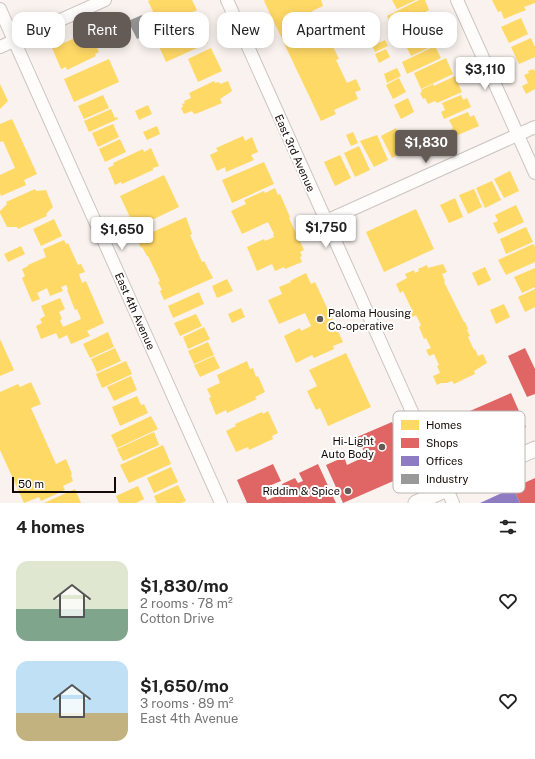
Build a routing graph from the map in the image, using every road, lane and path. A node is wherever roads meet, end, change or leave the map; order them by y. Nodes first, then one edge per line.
1 (105, 0) edge
2 (227, 0) edge
3 (457, 0) edge
4 (0, 9) edge
5 (65, 18) edge
6 (12, 36) edge
7 (12, 42) edge
8 (0, 47) edge
9 (17, 48) edge
10 (535, 128) edge
11 (518, 135) junction
12 (535, 173) edge
13 (326, 221) junction
14 (411, 411) edge
15 (535, 449) edge
16 (525, 453) edge
17 (437, 493) edge
18 (448, 493) edge
19 (221, 503) edge
20 (416, 503) edge
21 (453, 503) edge

1 - 5 street
2 - 13 street, East 3rd Avenue
3 - 11 street
4 - 6 street, East 4th Avenue
7 - 8 street
9 - 19 street, East 4th Avenue
10 - 11 street
11 - 12 street
11 - 13 street
13 - 14 street, East 3rd Avenue
15 - 16 street
17 - 20 street
18 - 21 street, East 3rd Avenue

